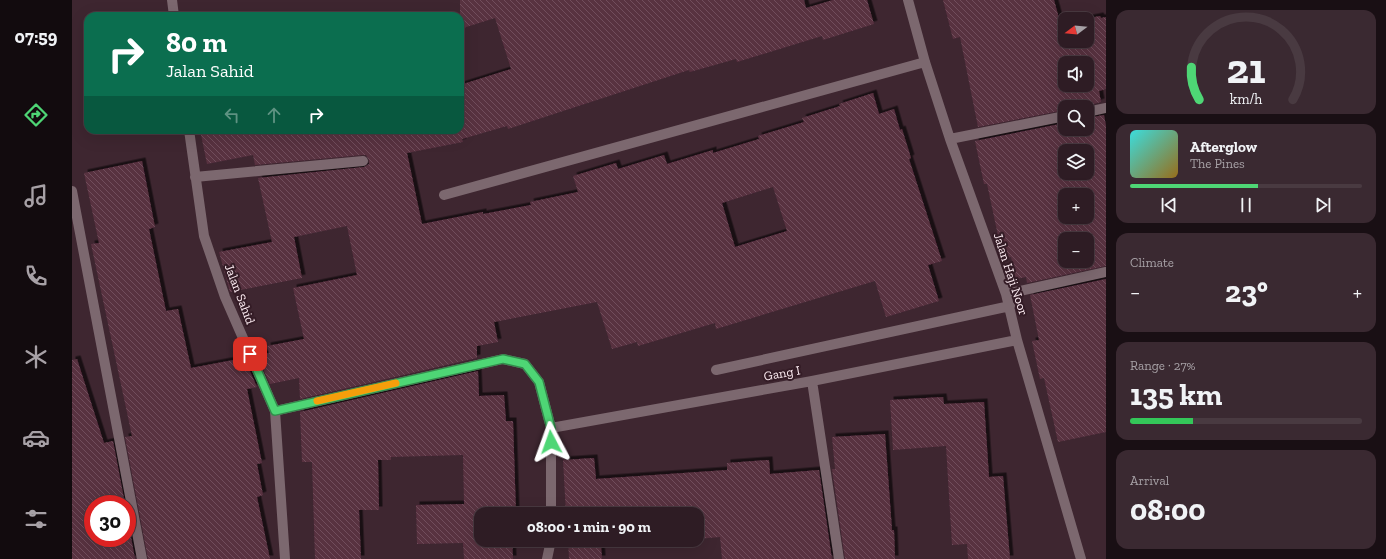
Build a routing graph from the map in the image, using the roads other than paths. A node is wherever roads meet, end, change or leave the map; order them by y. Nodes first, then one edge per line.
1 (172, 0) edge
2 (908, 0) edge
3 (174, 12) edge
4 (926, 62) junction
5 (1106, 108) edge
6 (1094, 111) edge
7 (1058, 117) edge
8 (190, 134) edge
9 (950, 139) junction
10 (363, 162) dead end
11 (195, 177) junction
12 (72, 191) edge
13 (444, 195) dead end
14 (1106, 272) edge
15 (1006, 294) junction
16 (1010, 306) junction
17 (1017, 340) junction
18 (716, 370) dead end
19 (812, 381) junction
20 (275, 411) junction
21 (551, 428) junction
22 (551, 507) edge
23 (550, 547) edge
24 (142, 559) edge
25 (285, 559) edge
26 (547, 559) edge
27 (839, 559) edge
28 (1081, 559) edge

1 - 3 street
2 - 4 street, Jalan Haji Noor
4 - 9 street, Jalan Haji Noor
4 - 13 street
5 - 6 street
7 - 9 street
8 - 11 street, Jalan Sahid
9 - 15 street, Jalan Haji Noor
10 - 11 street
11 - 20 street, Jalan Sahid
12 - 24 street
14 - 15 street
15 - 16 street, Jalan Haji Noor
16 - 17 street, Jalan Haji Noor
16 - 18 street
17 - 19 street, Gang I
17 - 28 street, Jalan Haji Noor
19 - 21 street, Gang I
19 - 27 street
20 - 21 street
20 - 25 street, Jalan Sahid
21 - 22 street
23 - 26 street

